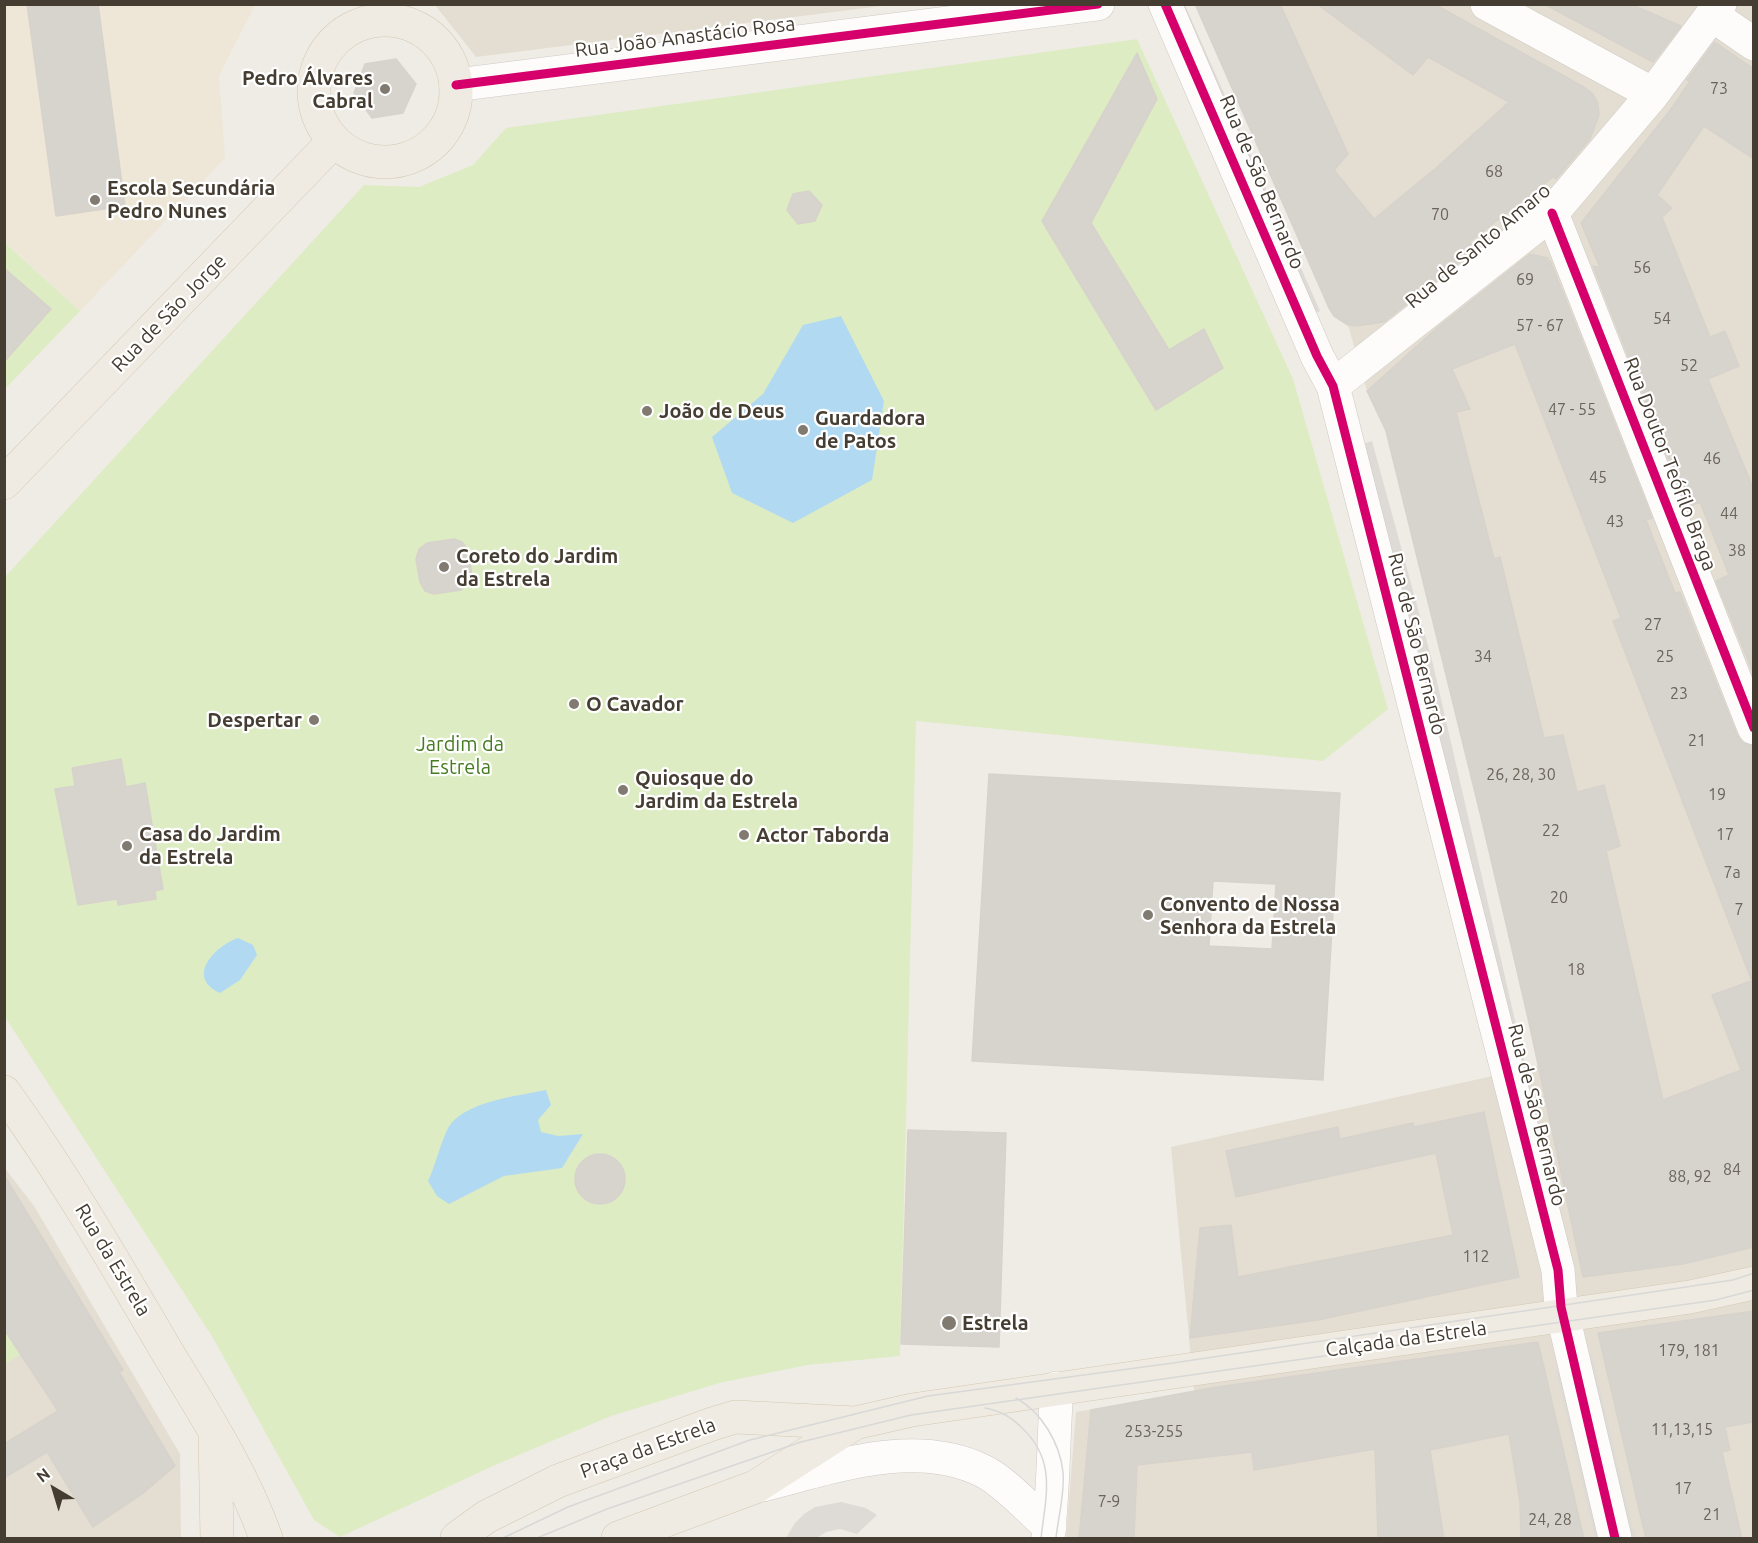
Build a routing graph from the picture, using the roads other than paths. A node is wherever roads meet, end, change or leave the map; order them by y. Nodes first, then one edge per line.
1 (1098, 4) edge
2 (1165, 4) edge
3 (1487, 4) edge
4 (1716, 10) edge
5 (376, 12) edge
6 (1754, 44) edge
7 (456, 85) junction
8 (1653, 94) junction
9 (334, 141) junction
10 (1552, 213) junction
11 (1333, 386) junction
12 (4, 483) edge
13 (1754, 728) edge
14 (4, 1092) edge
15 (1754, 1283) edge
16 (1563, 1315) junction
17 (1057, 1388) junction
18 (855, 1423) junction
19 (215, 1432) junction
20 (755, 1487) junction
21 (486, 1517) junction
22 (1049, 1533) edge
23 (266, 1538) edge
24 (217, 1539) edge
25 (441, 1539) edge
26 (457, 1539) edge
27 (618, 1539) edge
28 (1615, 1539) edge

1 - 7 street, Rua João Anastácio Rosa
2 - 11 street, Rua de São Bernardo
3 - 8 street
4 - 6 street
4 - 8 street, Rua de Santo Amaro
5 - 7 main road
5 - 9 main road
7 - 9 main road
8 - 10 street, Rua de Santo Amaro
9 - 12 main road, Rua de São Jorge
10 - 11 street, Rua de Santo Amaro
10 - 13 street, Rua Doutor Teófilo Braga
11 - 16 street, Rua de São Bernardo
14 - 19 main road, Rua da Estrela
15 - 16 main road, Calçada da Estrela
16 - 17 main road, Calçada da Estrela
16 - 28 street, Rua de São Bernardo
17 - 18 main road, Praça da Estrela
17 - 22 street
18 - 20 main road, Praça da Estrela
18 - 21 main road, Praça da Estrela
19 - 23 main road, Rua da Estrela
19 - 24 main road, Rua da Estrela
20 - 22 street
20 - 27 main road, Praça da Estrela
21 - 25 main road
21 - 26 main road, Praça da Estrela

